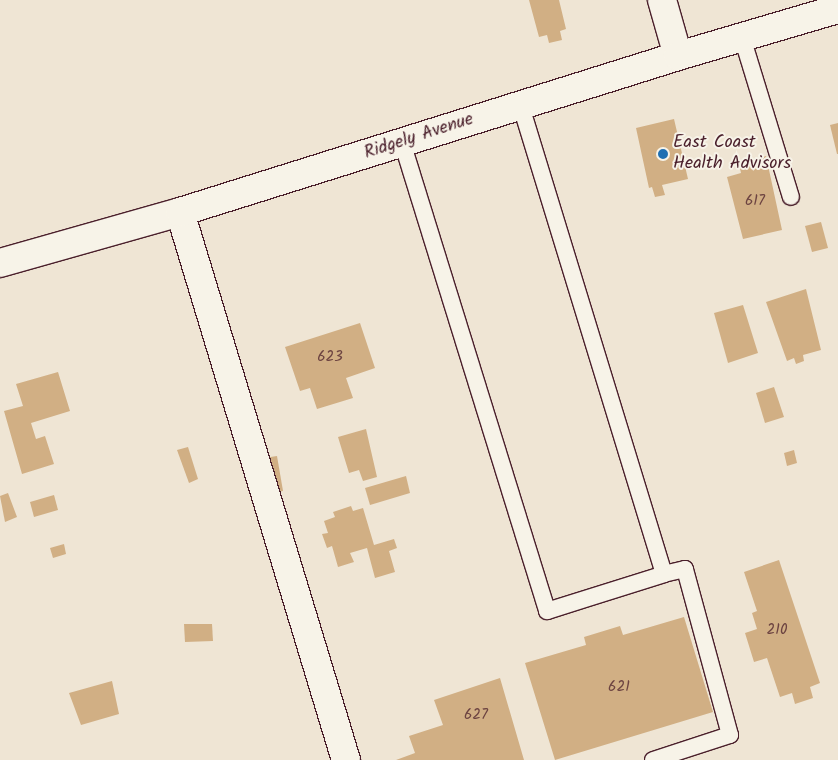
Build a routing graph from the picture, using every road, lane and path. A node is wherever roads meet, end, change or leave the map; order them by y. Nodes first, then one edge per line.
1 (662, 0) edge
2 (838, 9) edge
3 (742, 37) junction
4 (678, 56) junction
5 (521, 105) junction
6 (402, 142) junction
7 (790, 197) dead end
8 (180, 212) junction
9 (0, 263) edge
10 (664, 574) junction
11 (346, 760) edge
12 (653, 760) edge

1 - 4 main road
2 - 3 main road, Ridgely Avenue
3 - 4 main road, Ridgely Avenue
3 - 7 lane
4 - 5 main road, Ridgely Avenue
5 - 6 main road, Ridgely Avenue
5 - 10 lane
6 - 8 main road, Ridgely Avenue
6 - 10 lane
8 - 9 main road, Ridgely Avenue
8 - 11 main road
10 - 12 lane

